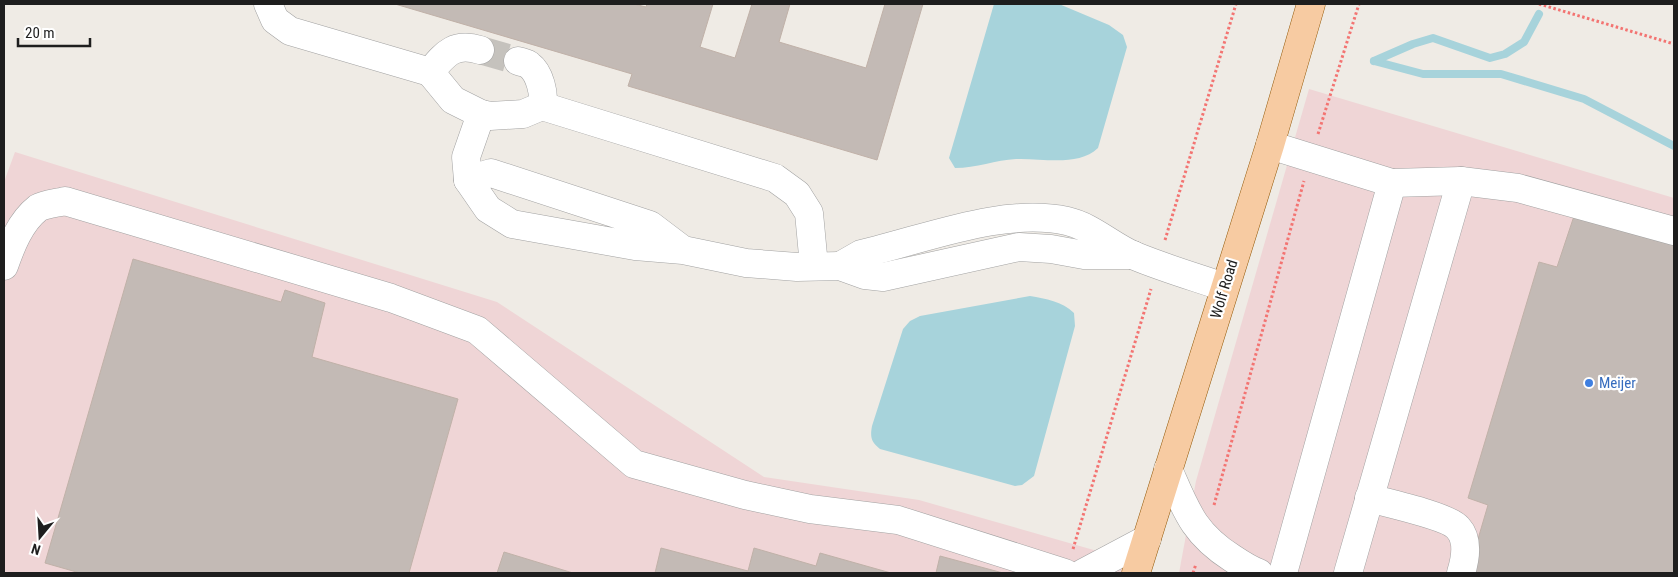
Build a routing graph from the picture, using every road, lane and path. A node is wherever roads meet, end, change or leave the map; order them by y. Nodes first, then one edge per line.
1 (268, 4) edge
2 (1311, 4) edge
3 (1359, 4) edge
4 (1539, 4) edge
5 (1674, 44) edge
6 (480, 50) tunnel mouth
7 (518, 61) tunnel mouth
8 (430, 72) junction
9 (542, 106) junction
10 (482, 114) junction
11 (1270, 145) junction
12 (1311, 158) junction
13 (468, 180) junction
14 (1461, 181) junction
15 (1392, 183) junction
16 (1674, 232) edge
17 (683, 250) junction
18 (4, 266) edge
19 (827, 266) junction
20 (1224, 288) junction
21 (1168, 469) junction
22 (1369, 498) junction
23 (1205, 537) junction
24 (1147, 538) junction
25 (1257, 572) edge
26 (1065, 573) edge
27 (1083, 573) edge
28 (1136, 573) edge
29 (1193, 573) edge
30 (1220, 573) edge
31 (1283, 573) edge
32 (1348, 573) edge
33 (1461, 573) edge

1 - 8 street
2 - 11 main road, Wolf Road
3 - 12 path
4 - 5 path
6 - 8 street
7 - 9 street
8 - 10 street
9 - 10 street
9 - 19 street
10 - 13 street
11 - 12 street
11 - 20 main road, Wolf Road
12 - 15 street
12 - 23 path
13 - 17 street
13 - 17 street
14 - 15 street
14 - 16 street
14 - 22 street
15 - 31 street
17 - 19 street
18 - 26 street
19 - 20 street
20 - 21 main road, Wolf Road
21 - 23 street
21 - 24 main road, Wolf Road
22 - 32 street
22 - 33 street
23 - 25 street
23 - 29 path
24 - 27 street
24 - 28 main road, Wolf Road
25 - 30 street

